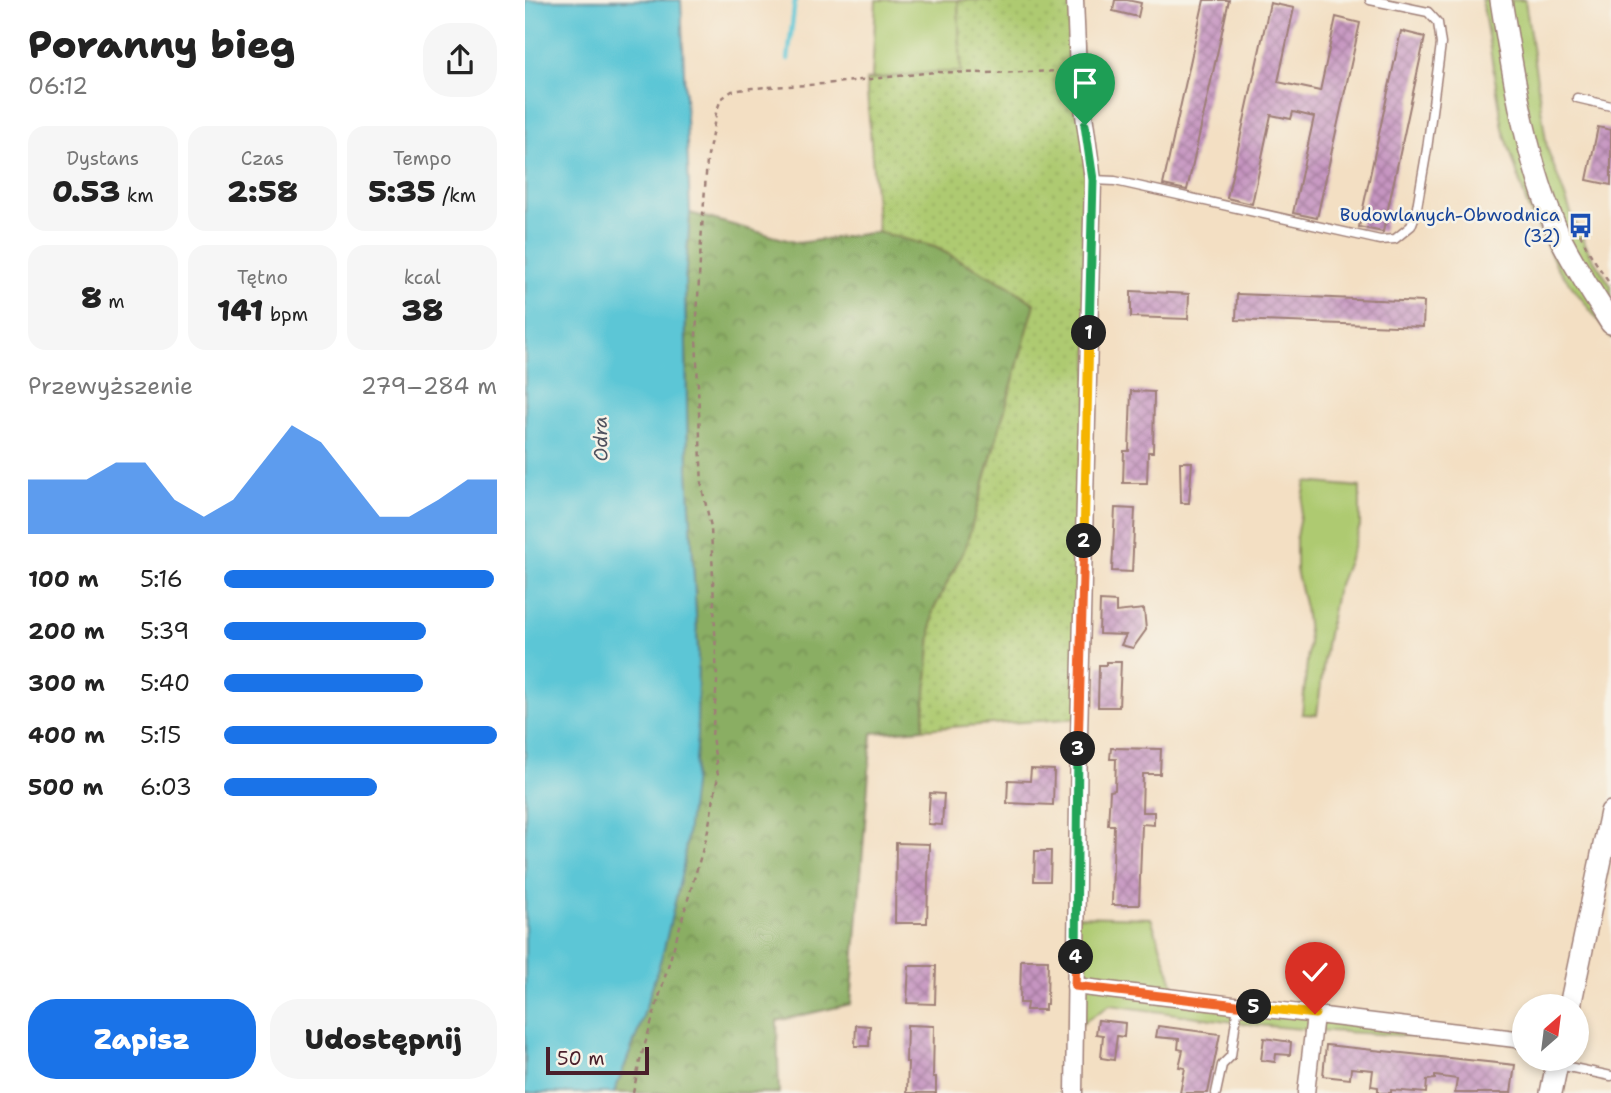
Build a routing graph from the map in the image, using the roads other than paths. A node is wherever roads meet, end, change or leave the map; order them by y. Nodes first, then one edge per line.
1 (1075, 0) edge
2 (1370, 0) edge
3 (1501, 0) edge
4 (1577, 98) dead end
5 (1611, 106) edge
6 (1093, 180) junction
7 (1611, 323) edge
8 (1611, 812) edge
9 (1075, 986) junction
10 (1573, 994) edge
11 (1238, 1005) junction
12 (1315, 1014) junction
13 (1512, 1039) edge
14 (1589, 1070) edge
15 (1555, 1071) edge
16 (1611, 1076) edge
17 (1074, 1093) edge
18 (1216, 1093) edge
19 (1306, 1093) edge
20 (1551, 1093) edge

1 - 6 street
2 - 6 lane
3 - 7 main road
4 - 5 lane
6 - 9 street
8 - 10 main road
9 - 11 street
9 - 17 street
11 - 12 street
11 - 18 lane
12 - 13 street
12 - 19 street
14 - 16 lane
15 - 20 main road

